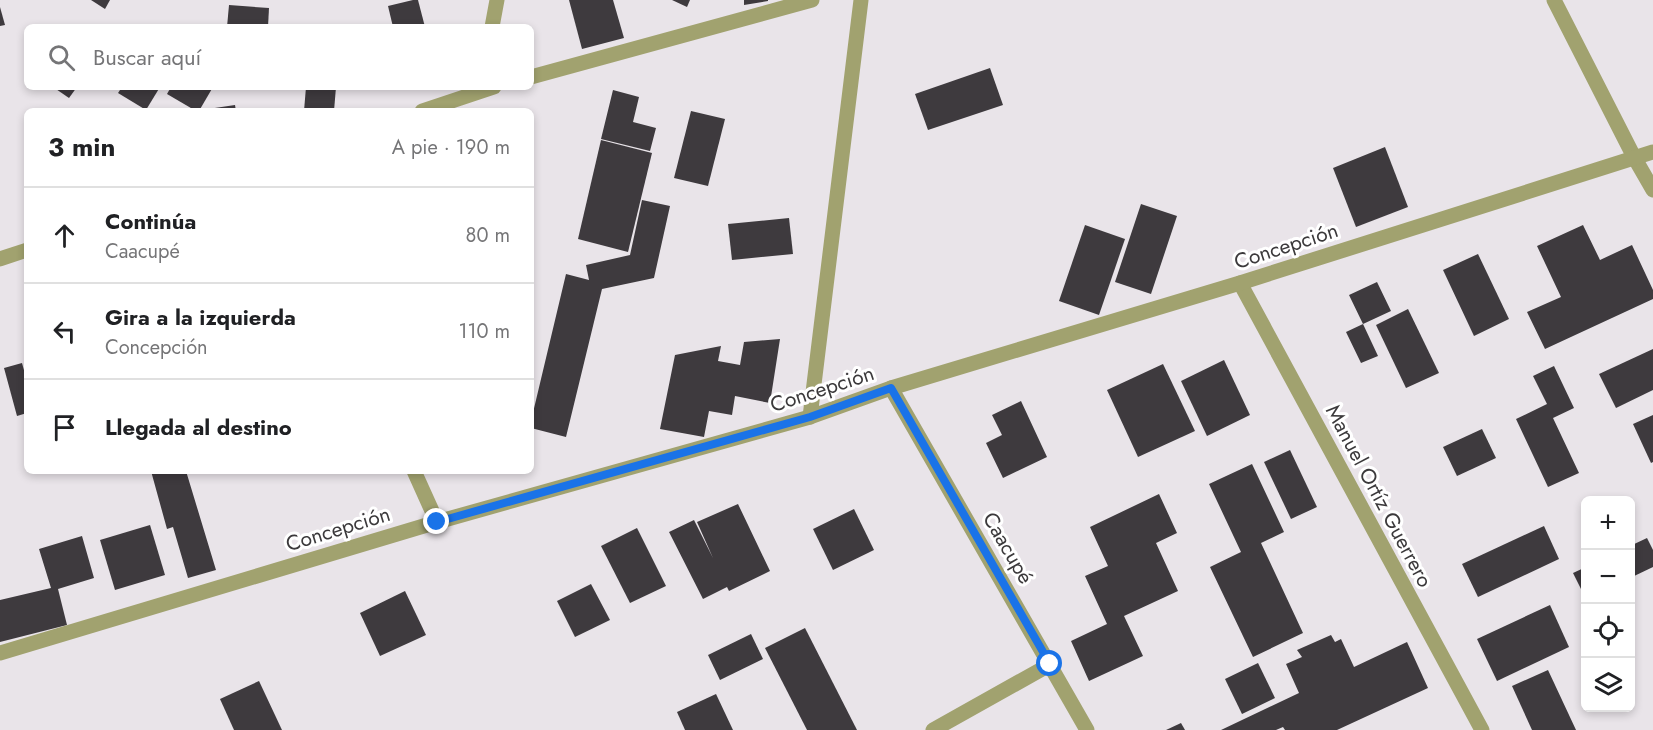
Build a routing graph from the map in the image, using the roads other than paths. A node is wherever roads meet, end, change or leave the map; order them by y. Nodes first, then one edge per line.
1 (497, 0) edge
2 (812, 0) edge
3 (861, 0) edge
4 (1554, 0) edge
5 (493, 24) edge
6 (534, 76) edge
7 (481, 90) edge
8 (431, 108) edge
9 (1653, 152) edge
10 (1634, 157) junction
11 (1653, 190) edge
12 (24, 251) edge
13 (0, 259) edge
14 (1240, 283) junction
15 (891, 388) junction
16 (810, 417) junction
17 (415, 474) edge
18 (437, 522) junction
19 (0, 653) edge
20 (1050, 664) junction
21 (933, 730) edge
22 (1088, 730) edge
23 (1482, 730) edge

1 - 5 street
2 - 6 street
3 - 16 street
4 - 10 street
7 - 8 street
9 - 10 street, Concepción
10 - 11 street
10 - 14 street, Concepción
12 - 13 street
14 - 15 street, Concepción
14 - 23 street, Manuel Ortíz Guerrero
15 - 16 street, Concepción
15 - 20 street, Caacupé
16 - 18 street, Concepción
17 - 18 street
18 - 19 street, Concepción
20 - 21 street
20 - 22 street, Caacupé

